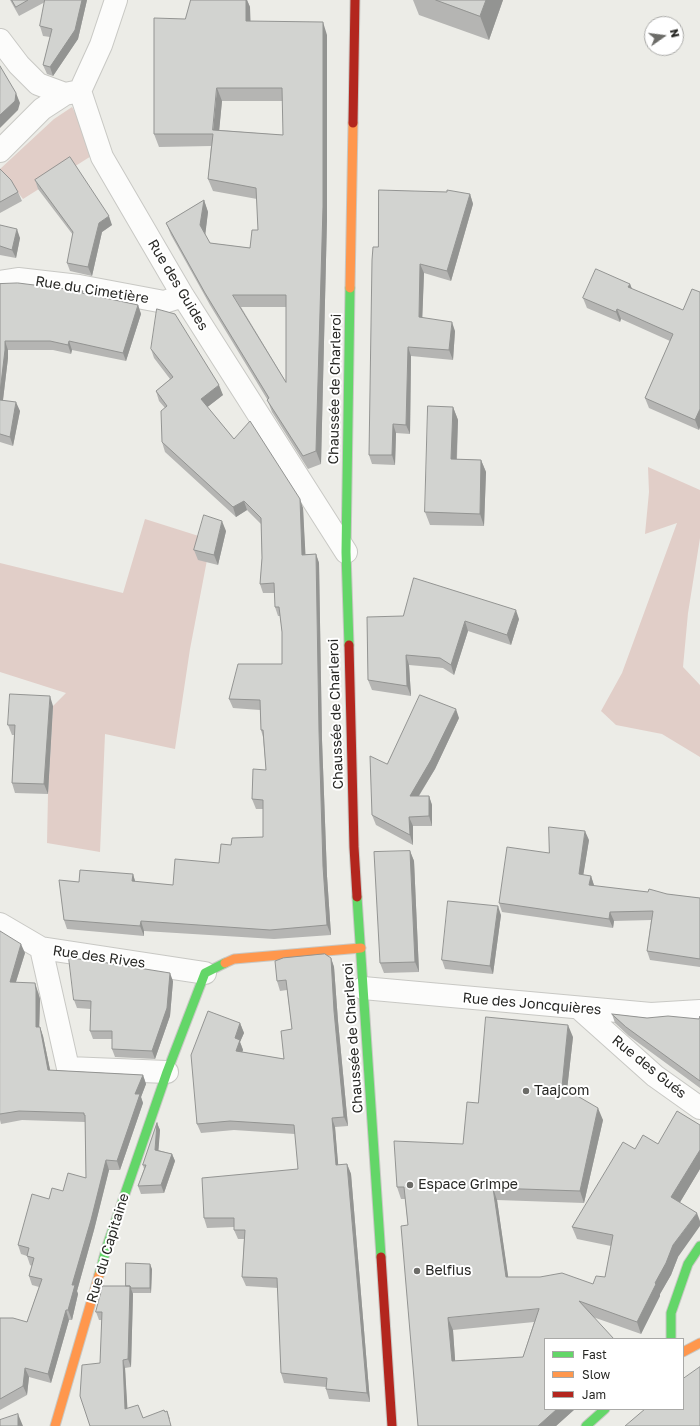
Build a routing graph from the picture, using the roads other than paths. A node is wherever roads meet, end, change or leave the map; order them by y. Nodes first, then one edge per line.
1 (116, 0) edge
2 (354, 0) edge
3 (0, 40) edge
4 (73, 92) junction
5 (0, 151) edge
6 (0, 282) edge
7 (183, 296) junction
8 (346, 552) junction
9 (0, 924) edge
10 (41, 948) junction
11 (361, 948) junction
12 (205, 973) junction
13 (363, 988) junction
14 (580, 1009) junction
15 (700, 1011) edge
16 (167, 1072) junction
17 (700, 1108) edge
18 (700, 1246) edge
19 (671, 1338) edge
20 (700, 1343) edge
21 (684, 1351) edge
22 (603, 1410) edge
23 (55, 1426) edge
24 (392, 1426) edge
25 (586, 1426) edge

1 - 4 street
2 - 8 main road, Chaussée de Charleroi
3 - 4 street
4 - 5 street
4 - 7 street, Rue des Guides
6 - 7 street, Rue du Cimetière
7 - 8 street, Rue des Guides
8 - 11 main road, Chaussée de Charleroi
9 - 10 street, Rue des Rives
10 - 12 street, Rue des Rives
10 - 16 street
11 - 12 main road
11 - 13 main road, Chaussée de Charleroi
12 - 16 main road, Rue du Capitaine
13 - 14 street, Rue des Joncquières
13 - 24 main road, Chaussée de Charleroi
14 - 15 street, Rue des Joncquières
14 - 17 street, Rue des Gués
16 - 23 main road, Rue du Capitaine
18 - 19 main road
20 - 21 main road
22 - 25 main road

